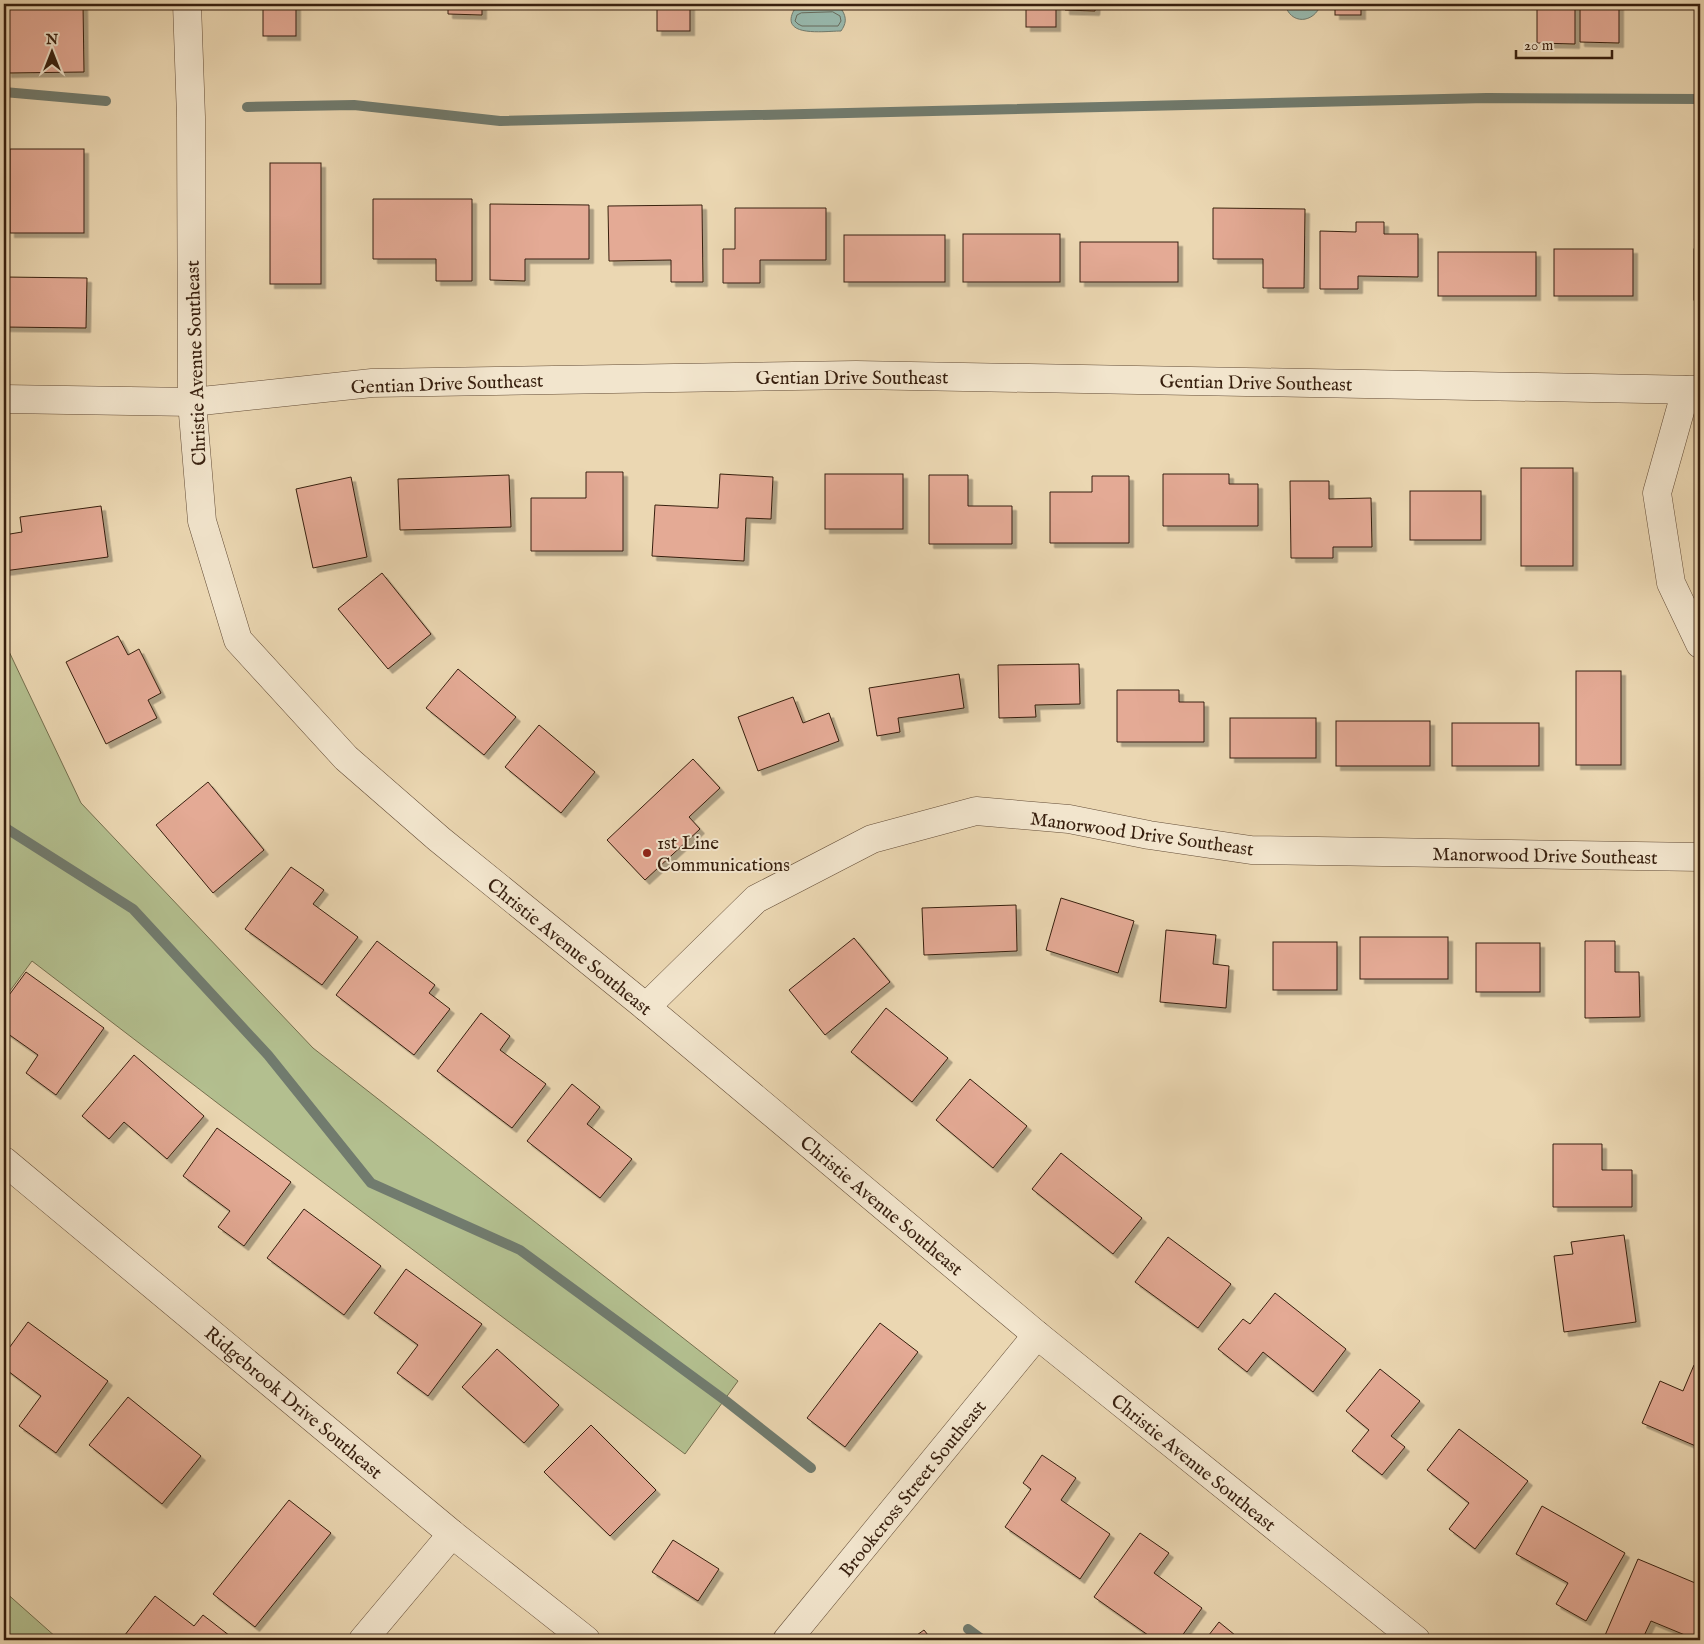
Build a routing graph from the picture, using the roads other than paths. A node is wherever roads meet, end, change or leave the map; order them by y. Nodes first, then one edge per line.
1 (187, 4) edge
2 (1693, 390) edge
3 (4, 399) edge
4 (192, 402) junction
5 (1700, 644) edge
6 (1700, 857) edge
7 (646, 1007) junction
8 (4, 1161) edge
9 (1037, 1335) junction
10 (452, 1534) junction
11 (363, 1640) edge
12 (586, 1640) edge
13 (787, 1640) edge
14 (1416, 1640) edge

1 - 4 street, Christie Avenue Southeast
2 - 4 street, Gentian Drive Southeast
2 - 5 street
3 - 4 street, Gentian Drive Southeast
4 - 7 street, Christie Avenue Southeast
6 - 7 street, Manorwood Drive Southeast
7 - 9 street, Christie Avenue Southeast
8 - 10 street, Ridgebrook Drive Southeast
9 - 13 street, Brookcross Street Southeast
9 - 14 street, Christie Avenue Southeast
10 - 11 street
10 - 12 street, Ridgebrook Drive Southeast

